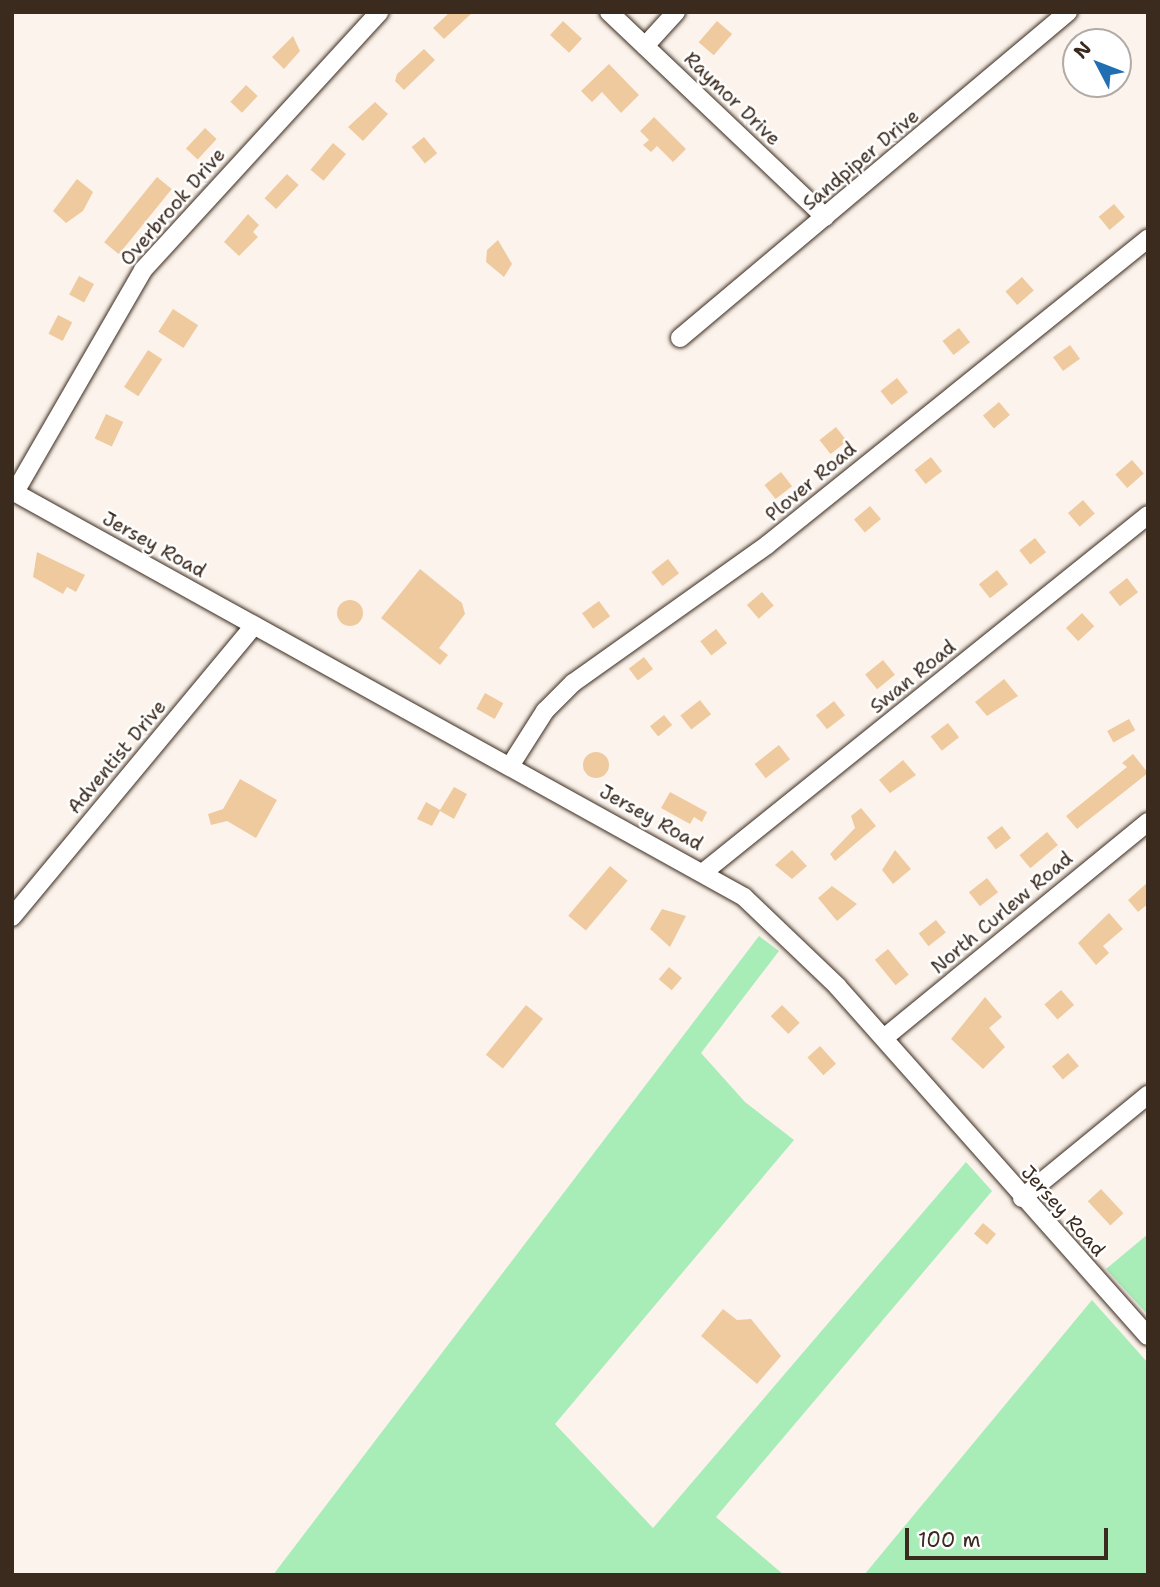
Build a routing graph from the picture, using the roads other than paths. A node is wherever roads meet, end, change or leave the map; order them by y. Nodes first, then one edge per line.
1 (379, 12) edge
2 (609, 12) edge
3 (676, 12) edge
4 (1068, 12) edge
5 (645, 46) junction
6 (825, 217) junction
7 (1148, 239) edge
8 (681, 338) dead end
9 (14, 492) edge
10 (1148, 515) edge
11 (254, 625) junction
12 (512, 763) junction
13 (1148, 822) edge
14 (705, 872) junction
15 (12, 917) edge
16 (884, 1038) junction
17 (1148, 1095) edge
18 (1022, 1198) junction
19 (1148, 1336) edge

1 - 9 street, Overbrook Drive
2 - 5 street, Raymor Drive
3 - 5 street
4 - 6 street, Sandpiper Drive
5 - 6 street, Raymor Drive
6 - 8 street, Sandpiper Drive
7 - 12 street, Plover Road
9 - 11 street, Jersey Road
10 - 14 street, Swan Road
11 - 12 street, Jersey Road
11 - 15 street, Adventist Drive
12 - 14 street, Jersey Road
13 - 16 street, North Curlew Road
14 - 16 street, Jersey Road
16 - 18 street, Jersey Road
17 - 18 street
18 - 19 street, Jersey Road

